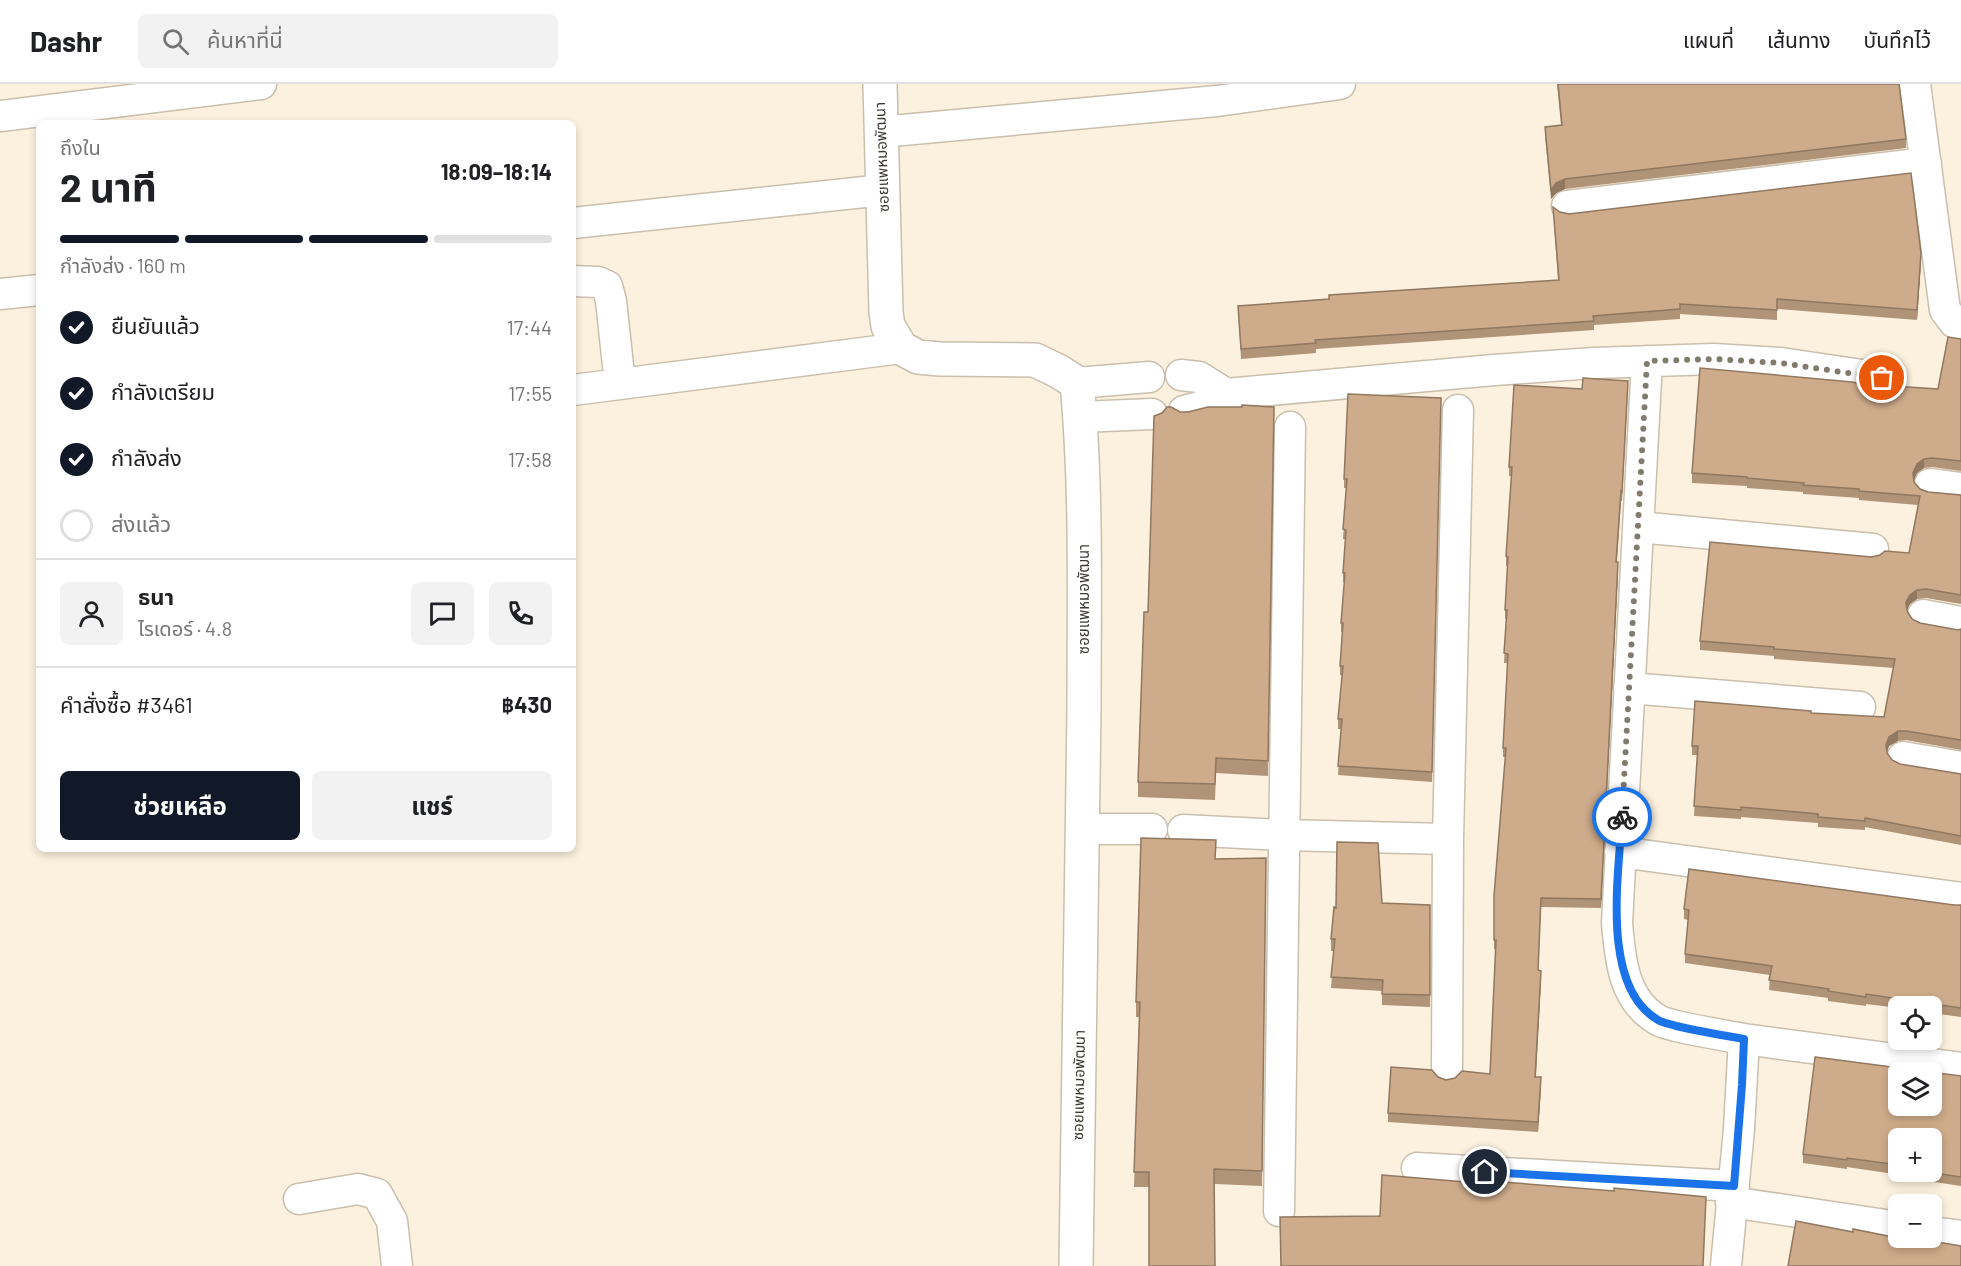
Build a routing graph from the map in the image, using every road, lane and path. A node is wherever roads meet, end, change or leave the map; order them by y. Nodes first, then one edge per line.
1 (261, 84) edge
2 (880, 84) edge
3 (1340, 84) edge
4 (1915, 84) edge
5 (0, 116) edge
6 (881, 132) junction
7 (1926, 163) junction
8 (883, 190) junction
9 (1567, 206) dead end
10 (576, 223) edge
11 (576, 281) edge
12 (36, 290) edge
13 (0, 294) edge
14 (1961, 327) edge
15 (901, 348) junction
16 (1647, 361) junction
17 (1181, 375) dead end
18 (1149, 376) dead end
19 (1882, 378) dead end
20 (1077, 383) junction
21 (620, 384) junction
22 (576, 390) edge
23 (1226, 394) junction
24 (1458, 410) dead end
25 (1184, 411) edge
26 (1152, 414) edge
27 (1080, 417) junction
28 (1290, 427) dead end
29 (1930, 484) dead end
30 (1961, 488) edge
31 (1638, 527) junction
32 (1873, 549) dead end
33 (1923, 615) dead end
34 (1961, 622) edge
35 (1629, 688) junction
36 (1860, 707) dead end
37 (1904, 757) dead end
38 (1961, 768) edge
39 (1083, 829) junction
40 (1152, 829) dead end
41 (1183, 830) dead end
42 (1283, 835) junction
43 (1448, 839) junction
44 (1620, 852) junction
45 (1961, 898) edge
46 (1744, 1039) junction
47 (1961, 1068) edge
48 (1447, 1072) dead end
49 (1417, 1168) dead end
50 (1732, 1194) junction
51 (299, 1198) dead end
52 (1279, 1211) dead end
53 (1888, 1225) edge
54 (1942, 1233) edge
55 (1961, 1236) edge
56 (397, 1266) edge
57 (1076, 1266) edge
58 (1726, 1266) edge

1 - 5 street
2 - 6 street, ซอยแพหมอพัฒนา
3 - 6 street
4 - 7 street
6 - 8 street, ซอยแพหมอพัฒนา
7 - 9 street
7 - 14 street
8 - 10 street
8 - 15 street, ซอยแพหมอพัฒนา
11 - 21 street
12 - 13 street
15 - 20 street
15 - 21 street
16 - 19 street
16 - 23 street
16 - 31 street
17 - 23 street
18 - 20 street
20 - 27 street, ซอยแพหมอพัฒนา
21 - 22 street
23 - 25 street
24 - 43 street
26 - 27 street
27 - 39 street, ซอยแพหมอพัฒนา
28 - 42 street
29 - 30 street
31 - 32 street
31 - 35 street
33 - 34 street
35 - 36 street
35 - 44 street
37 - 38 street
39 - 40 street
39 - 57 street, ซอยแพหมอพัฒนา
41 - 42 street
42 - 43 street
42 - 52 street
43 - 48 street
44 - 45 street
44 - 46 street
46 - 47 street
46 - 50 street
49 - 50 street
50 - 53 street
50 - 58 street
51 - 56 street
54 - 55 street

